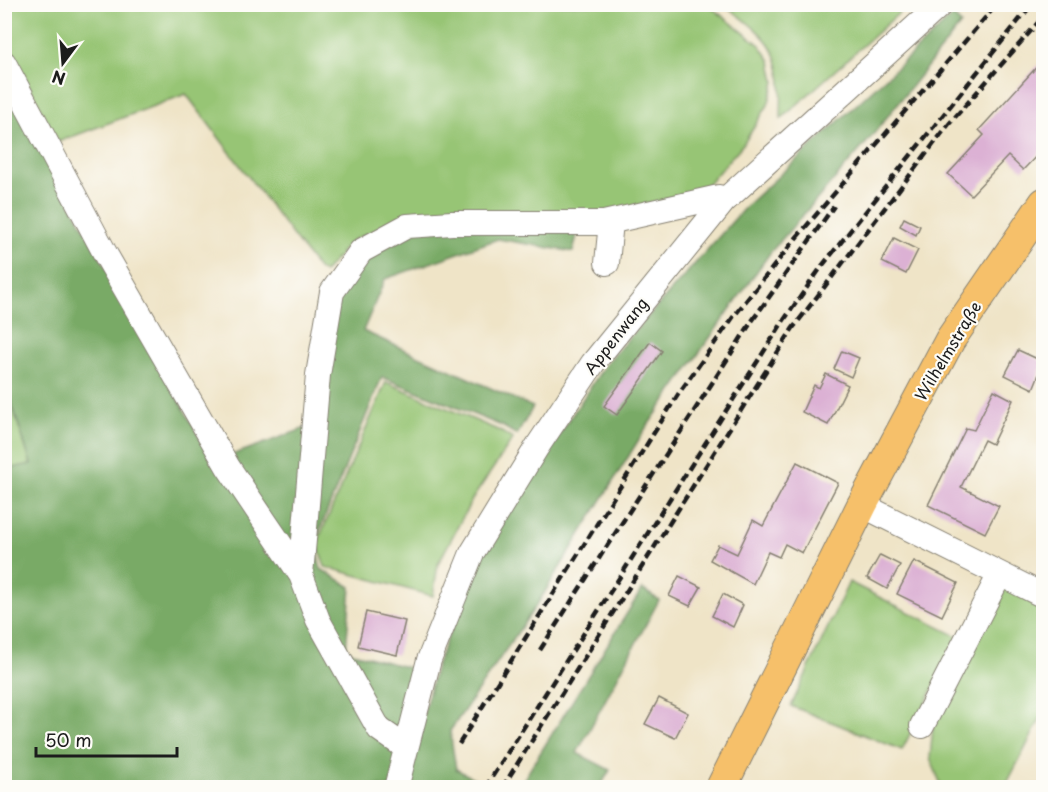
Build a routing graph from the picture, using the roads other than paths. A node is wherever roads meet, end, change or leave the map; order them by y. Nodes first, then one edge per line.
1 (941, 4) edge
2 (4, 63) edge
3 (724, 201) junction
4 (1044, 203) edge
5 (611, 222) junction
6 (607, 263) dead end
7 (862, 505) junction
8 (1000, 574) junction
9 (301, 575) junction
10 (1044, 596) edge
11 (922, 726) dead end
12 (405, 747) junction
13 (396, 788) edge
14 (721, 788) edge

1 - 3 street, Appenwang
2 - 9 street
3 - 5 street
3 - 12 street, Appenwang
4 - 7 main road, Wilhelmstraße
5 - 6 street
5 - 9 street
7 - 8 street
7 - 14 main road, Wilhelmstraße
8 - 10 street
8 - 11 street
9 - 12 street
12 - 13 street, Appenwang

